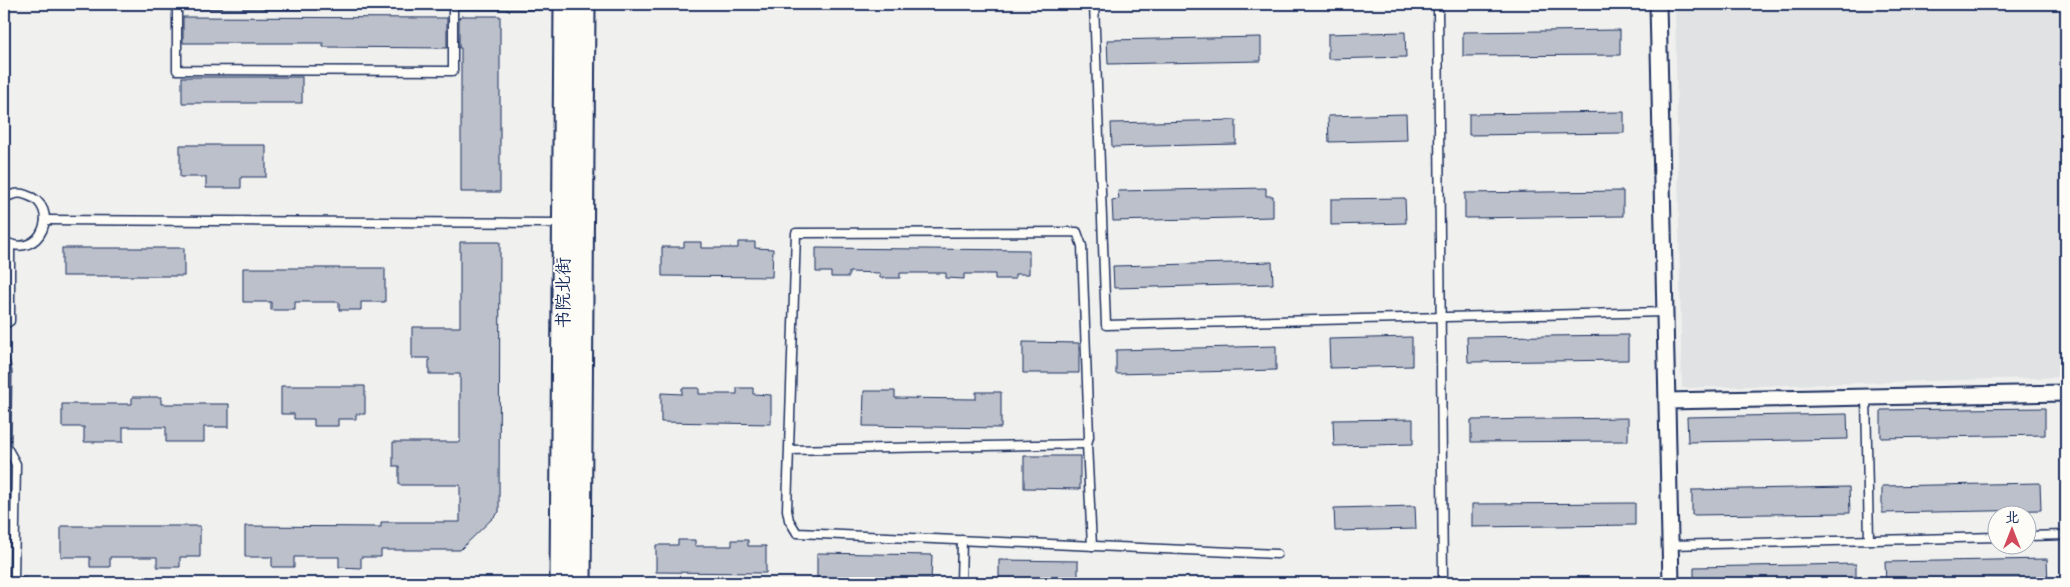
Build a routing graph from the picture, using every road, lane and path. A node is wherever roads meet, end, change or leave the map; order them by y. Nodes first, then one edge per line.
1 (177, 4) edge
2 (453, 4) edge
3 (571, 4) edge
4 (1094, 4) edge
5 (1436, 4) edge
6 (1658, 4) edge
7 (4, 199) edge
8 (45, 220) junction
9 (563, 223) junction
10 (7, 243) edge
11 (1665, 312) junction
12 (1441, 317) junction
13 (4, 325) edge
14 (4, 358) edge
15 (2066, 393) edge
16 (1866, 397) junction
17 (1667, 401) junction
18 (1087, 444) junction
19 (789, 450) junction
20 (2066, 535) edge
21 (2038, 536) edge
22 (1988, 537) edge
23 (962, 540) junction
24 (1869, 540) junction
25 (1670, 545) junction
26 (1092, 546) junction
27 (1277, 554) dead end
28 (14, 581) junction
29 (4, 583) edge
30 (23, 583) edge
31 (561, 583) edge
32 (580, 583) edge
33 (961, 583) edge
34 (1443, 583) edge
35 (1671, 583) edge

1 - 2 lane
1 - 2 lane
2 - 3 lane
3 - 9 street, 书院北街
3 - 32 street, 书院北街
4 - 12 lane
5 - 12 lane
6 - 11 street
7 - 8 lane
8 - 9 lane
8 - 10 lane
9 - 31 street, 书院北街
10 - 13 lane
11 - 12 lane
11 - 17 street
12 - 34 lane
14 - 28 lane
15 - 16 street
16 - 17 street
16 - 24 lane
17 - 25 street
18 - 19 lane
18 - 19 lane
18 - 26 lane
19 - 23 lane
20 - 21 lane
22 - 24 lane
23 - 26 lane
23 - 33 lane
24 - 25 lane
25 - 35 street
26 - 27 lane
28 - 29 lane
28 - 30 lane

